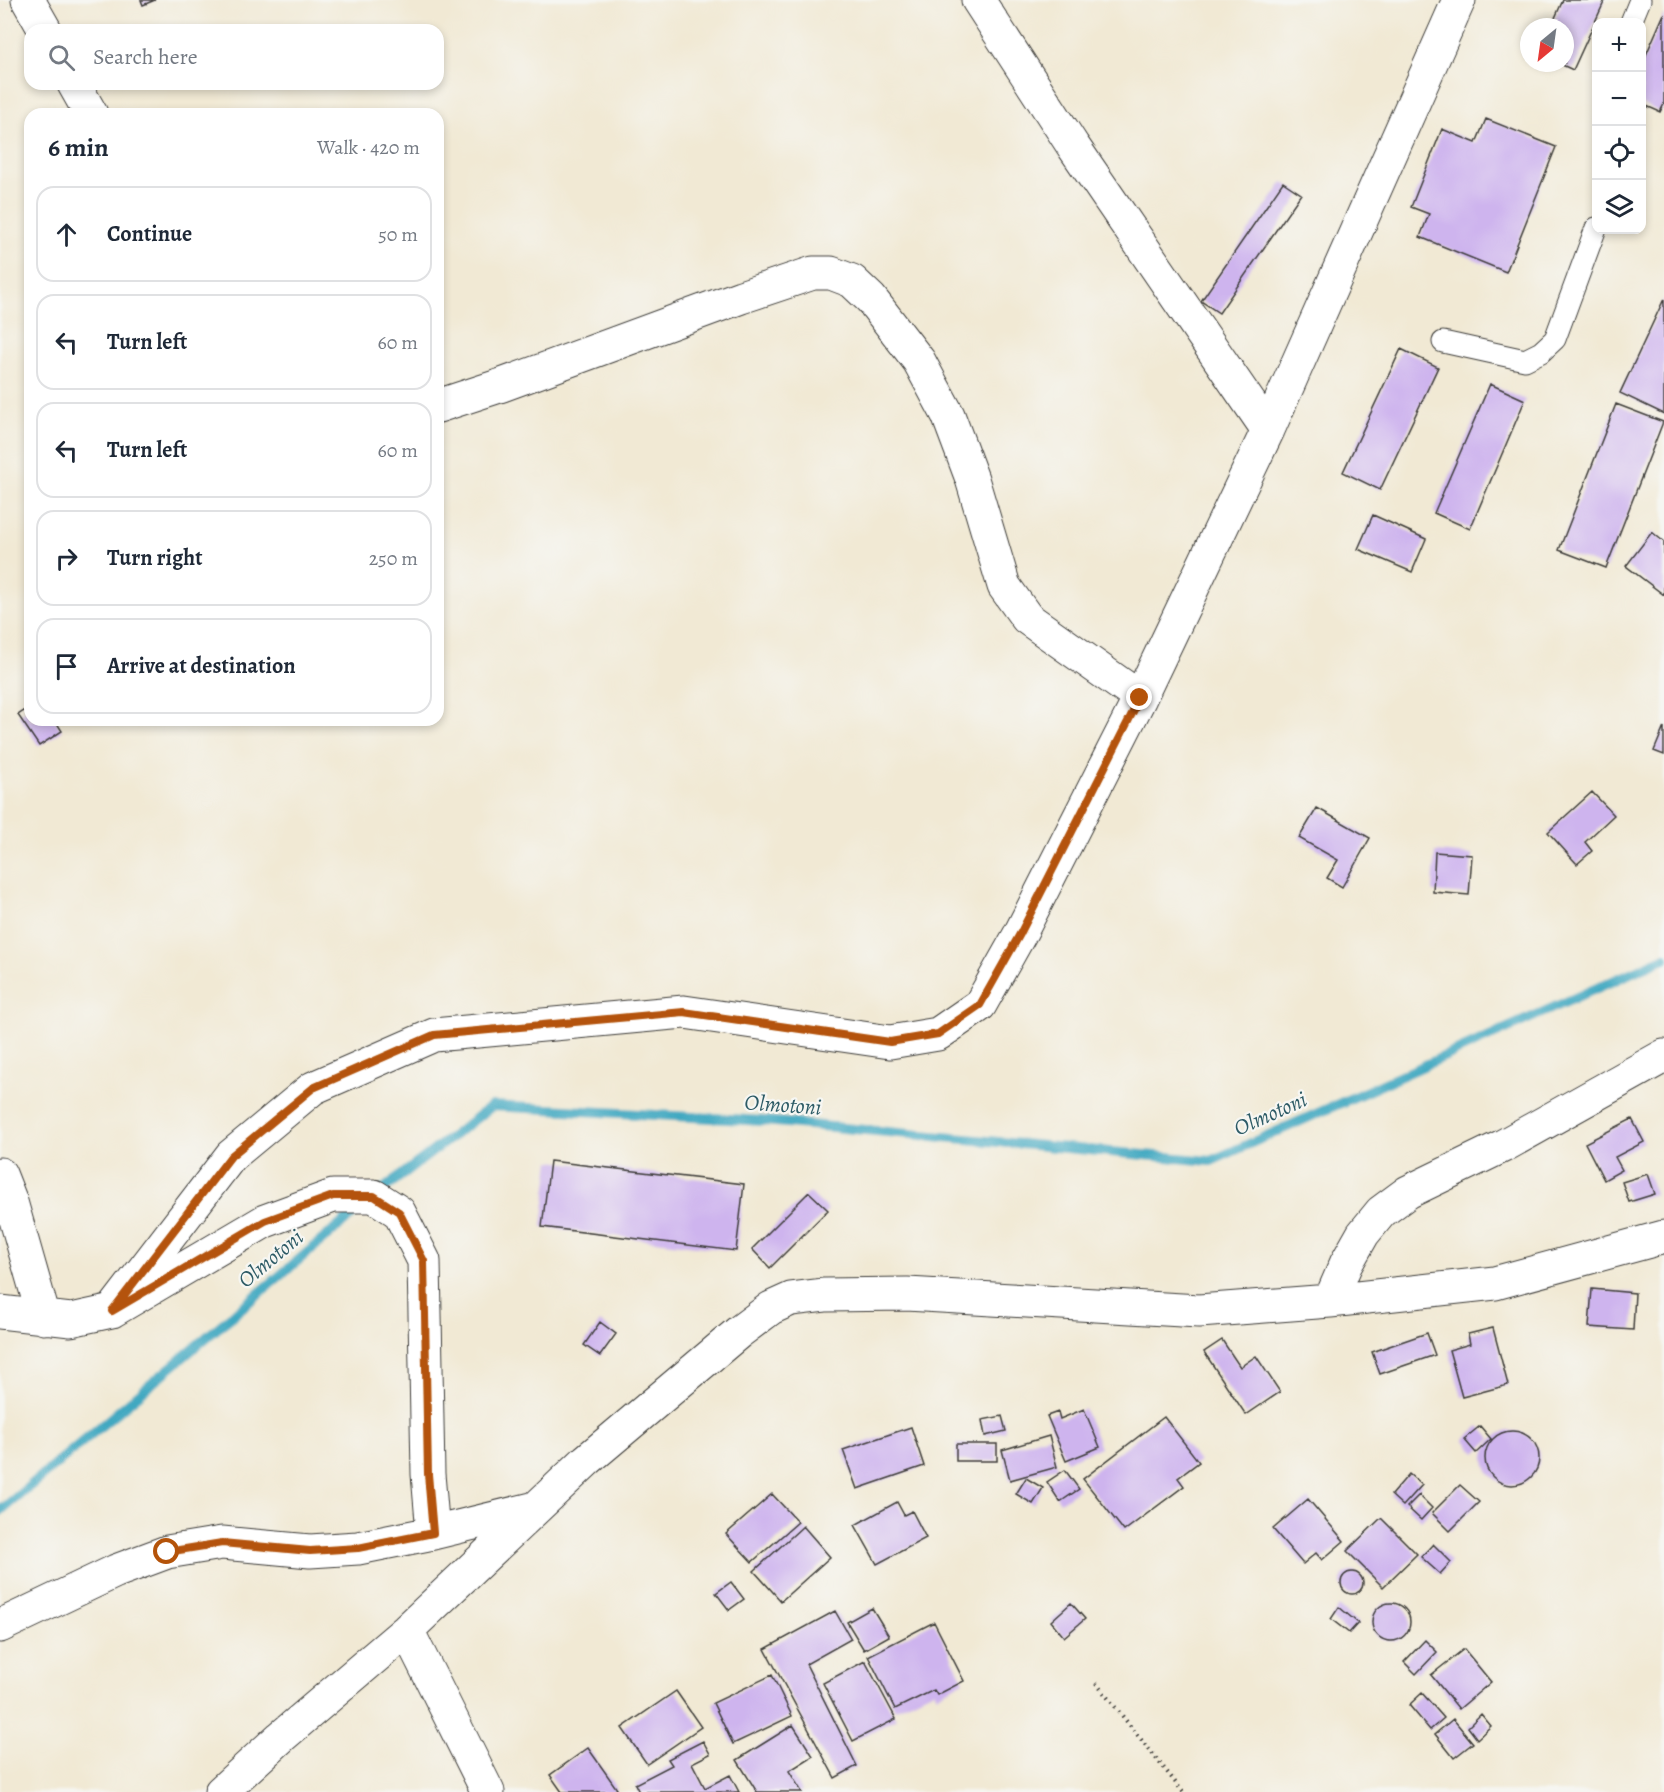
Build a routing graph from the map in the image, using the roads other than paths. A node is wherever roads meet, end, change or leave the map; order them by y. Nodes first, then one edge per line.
1 (28, 0) edge
2 (978, 0) edge
3 (1459, 0) edge
4 (1640, 0) edge
5 (1633, 18) edge
6 (42, 24) edge
7 (77, 90) edge
8 (88, 108) edge
9 (1594, 234) edge
10 (1443, 342) dead end
11 (444, 404) edge
12 (1268, 430) junction
13 (1140, 698) junction
14 (1664, 1056) edge
15 (0, 1173) edge
16 (1664, 1238) edge
17 (1330, 1301) junction
18 (112, 1311) junction
19 (0, 1312) edge
20 (44, 1318) junction
21 (538, 1508) junction
22 (433, 1533) junction
23 (0, 1626) edge
24 (407, 1630) junction
25 (221, 1792) edge
26 (489, 1792) edge

1 - 6 street
2 - 12 street
3 - 12 street
4 - 5 lane
7 - 8 street
9 - 10 lane
11 - 13 street
12 - 13 street
13 - 18 street
14 - 17 street
15 - 20 street
16 - 17 street
17 - 21 street
18 - 20 street
18 - 22 street
19 - 20 street
21 - 22 street
21 - 24 street
22 - 23 street
24 - 25 street
24 - 26 street

